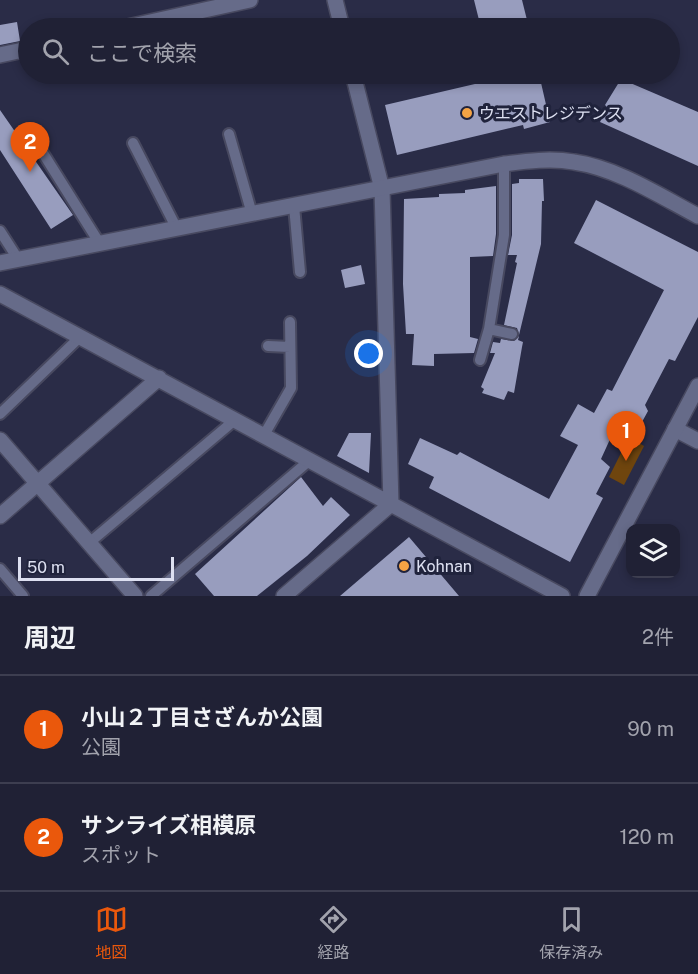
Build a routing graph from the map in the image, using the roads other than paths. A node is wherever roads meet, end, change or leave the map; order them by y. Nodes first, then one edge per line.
1 (250, 0) edge
2 (335, 0) edge
3 (168, 18) edge
4 (340, 18) edge
5 (18, 51) edge
6 (0, 55) edge
7 (356, 84) edge
8 (31, 134) dead end
9 (229, 134) dead end
10 (133, 143) dead end
11 (504, 164) junction
12 (382, 189) junction
13 (294, 206) junction
14 (252, 214) junction
15 (698, 216) edge
16 (177, 229) junction
17 (0, 231) edge
18 (100, 244) junction
19 (18, 259) junction
20 (0, 263) edge
21 (300, 272) dead end
22 (0, 294) edge
23 (290, 322) dead end
24 (489, 329) junction
25 (512, 334) dead end
26 (80, 337) junction
27 (268, 346) dead end
28 (290, 347) junction
29 (480, 360) dead end
30 (159, 378) junction
31 (698, 386) edge
32 (0, 414) edge
33 (236, 419) junction
34 (675, 429) junction
35 (264, 435) junction
36 (0, 440) edge
37 (698, 441) edge
38 (310, 460) junction
39 (38, 483) junction
40 (391, 504) junction
41 (0, 516) edge
42 (89, 543) junction
43 (0, 569) edge
44 (23, 596) edge
45 (135, 596) edge
46 (151, 596) edge
47 (284, 596) edge
48 (562, 596) edge
49 (587, 596) edge

1 - 3 street
2 - 4 street
5 - 6 street
7 - 12 street
8 - 18 lane
9 - 14 lane
10 - 16 lane
11 - 12 street
11 - 15 street
11 - 24 lane
12 - 13 street
12 - 40 street
13 - 14 street
13 - 21 lane
14 - 16 street
16 - 18 street
17 - 19 lane
18 - 19 street
19 - 20 street
22 - 26 street
23 - 28 lane
24 - 25 lane
24 - 29 lane
26 - 30 street
26 - 32 lane
27 - 28 lane
28 - 35 lane
30 - 33 street
30 - 39 street
31 - 34 street
33 - 35 street
33 - 42 lane
34 - 37 street
34 - 49 street
35 - 38 street
36 - 39 street
38 - 40 street
38 - 46 lane
39 - 41 street
39 - 42 street
40 - 47 street
40 - 48 street
42 - 45 street
43 - 44 lane

